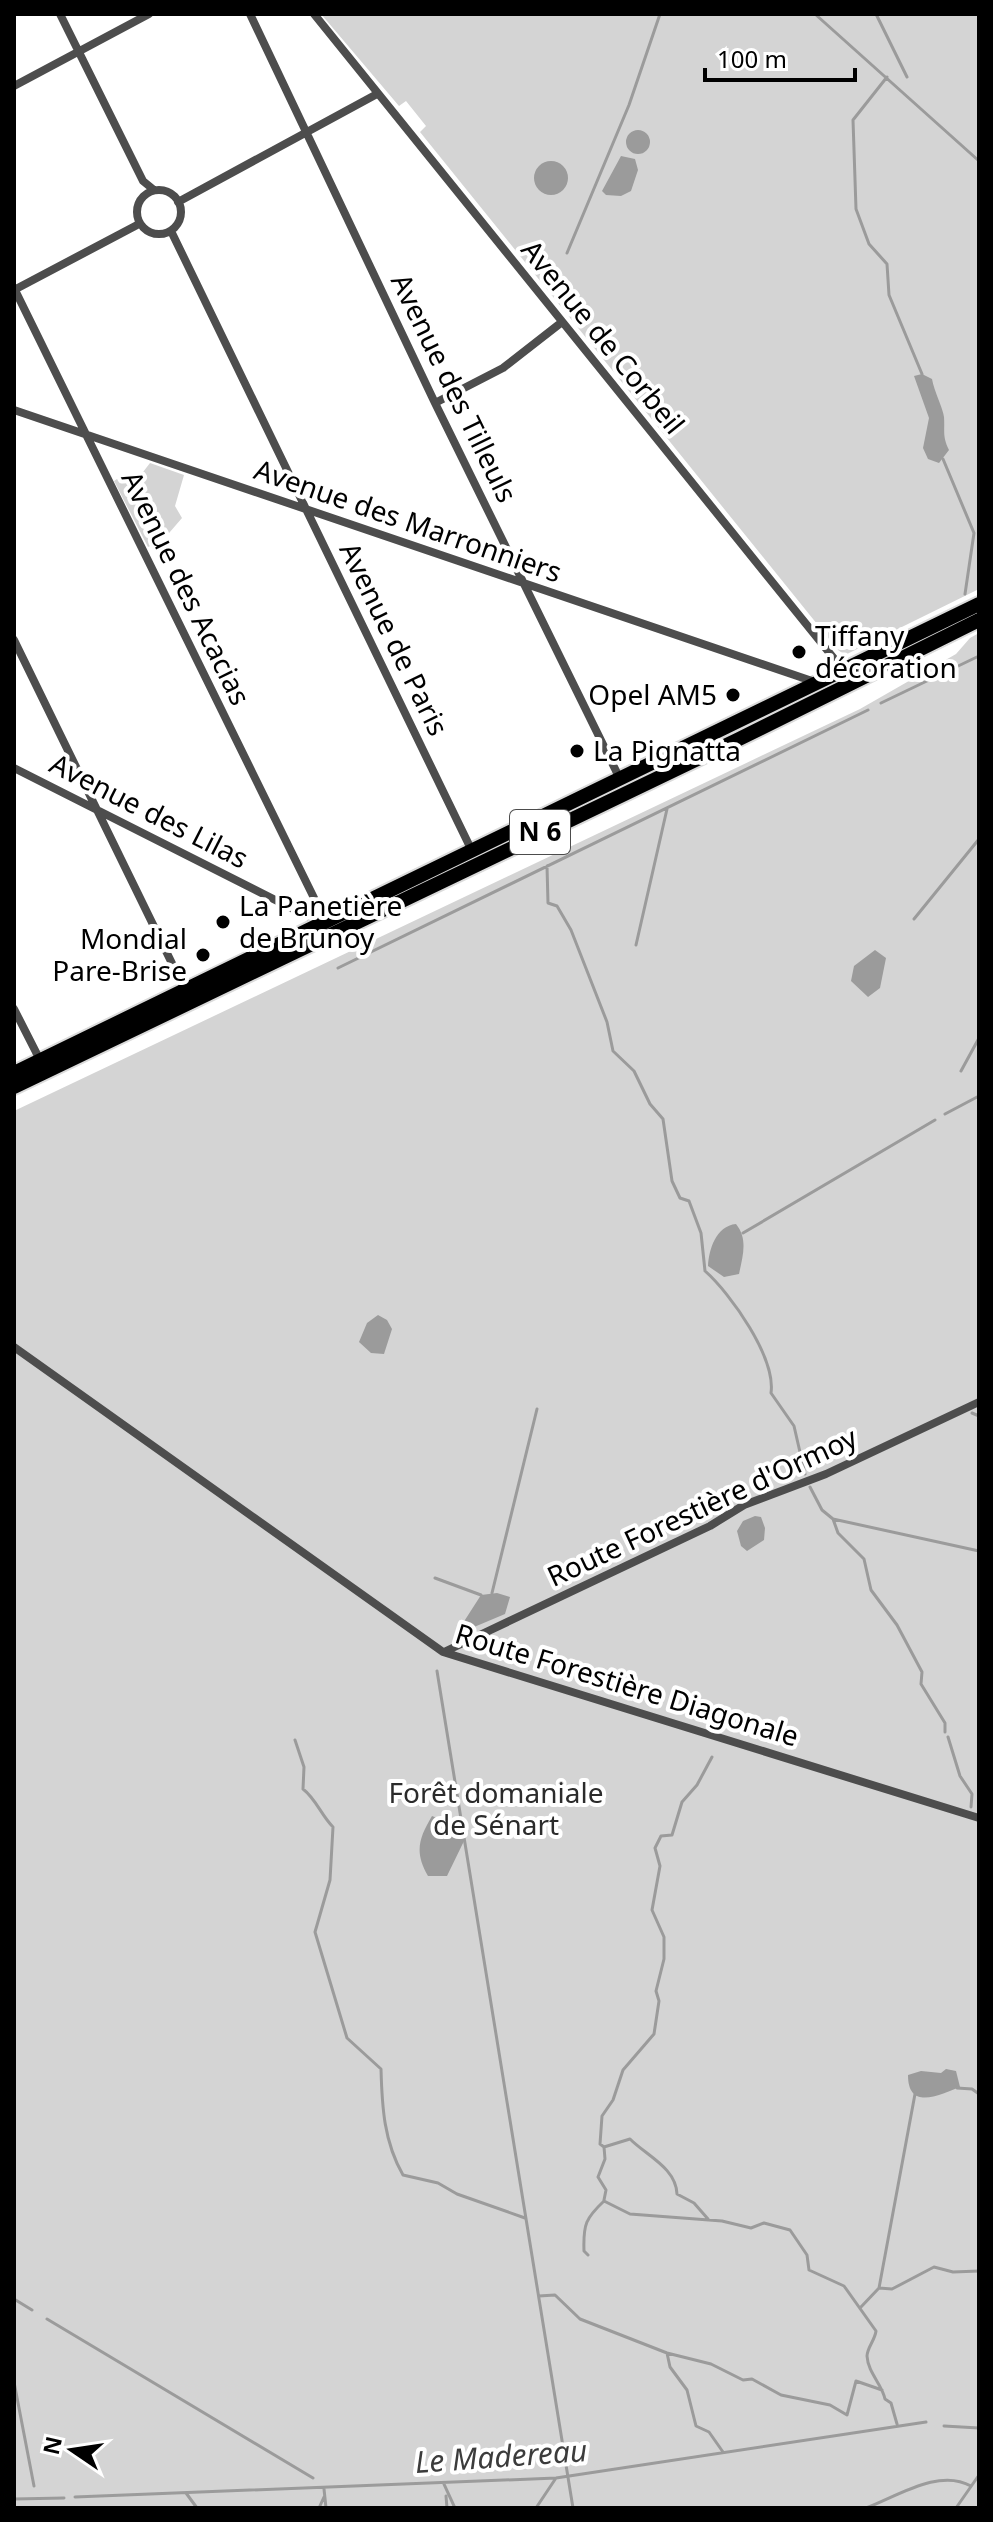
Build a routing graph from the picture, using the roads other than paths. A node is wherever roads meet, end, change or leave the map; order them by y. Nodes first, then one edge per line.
1 (60, 14) edge
2 (149, 14) edge
3 (250, 14) edge
4 (314, 14) edge
5 (79, 51) junction
6 (14, 86) edge
7 (377, 94) junction
8 (308, 131) junction
9 (154, 190) junction
10 (178, 202) junction
11 (139, 224) junction
12 (171, 231) junction
13 (14, 289) edge
14 (562, 322) junction
15 (435, 403) junction
16 (14, 410) edge
17 (86, 435) junction
18 (306, 509) junction
19 (524, 583) junction
20 (979, 604) edge
21 (979, 620) edge
22 (14, 640) edge
23 (845, 671) junction
24 (788, 673) junction
25 (865, 678) junction
26 (819, 683) junction
27 (792, 700) junction
28 (783, 718) junction
29 (14, 768) edge
30 (620, 779) junction
31 (97, 809) junction
32 (472, 851) junction
33 (316, 909) junction
34 (307, 916) junction
35 (331, 919) junction
36 (304, 933) junction
37 (185, 990) junction
38 (14, 1009) edge
39 (40, 1060) junction
40 (14, 1073) edge
41 (14, 1087) edge
42 (14, 1347) edge
43 (979, 1402) edge
44 (443, 1652) junction
45 (979, 1818) edge

1 - 5 street
2 - 5 street
3 - 8 street, Avenue des Tilleuls
4 - 7 street, Avenue de Corbeil
5 - 6 street
5 - 9 street
7 - 8 street
7 - 14 street, Avenue de Corbeil
8 - 10 street
8 - 15 street, Avenue des Tilleuls
9 - 10 street
9 - 11 street
10 - 12 street
11 - 12 street
11 - 13 street
12 - 18 street, Avenue de Paris
13 - 17 street, Avenue des Acacias
14 - 15 street
14 - 23 street, Avenue de Corbeil
15 - 19 street, Avenue des Tilleuls
16 - 17 street, Avenue des Marronniers
17 - 18 street, Avenue des Marronniers
17 - 33 street, Avenue des Acacias
18 - 19 street, Avenue des Marronniers
18 - 32 street, Avenue de Paris
19 - 24 street, Avenue des Marronniers
19 - 30 street, Avenue des Tilleuls
20 - 23 main road, N 6
21 - 25 main road, N 6
22 - 31 street
23 - 25 street
23 - 26 main road, N 6
24 - 26 street, Avenue des Marronniers
24 - 27 street
25 - 28 main road, N 6
26 - 27 main road, N 6
27 - 28 street
27 - 30 main road, N 6
28 - 41 main road, N 6
29 - 31 street, Avenue des Lilas
30 - 32 main road, N 6
31 - 34 street, Avenue des Lilas
31 - 37 street
32 - 35 main road, N 6
33 - 34 street
33 - 35 street
34 - 36 street
35 - 36 main road, N 6
36 - 37 main road, N 6
37 - 39 main road, N 6
38 - 39 street
39 - 40 main road, N 6
42 - 44 street, Route Forestière Diagonale
43 - 44 street, Route Forestière d'Ormoy
44 - 45 street, Route Forestière Diagonale

